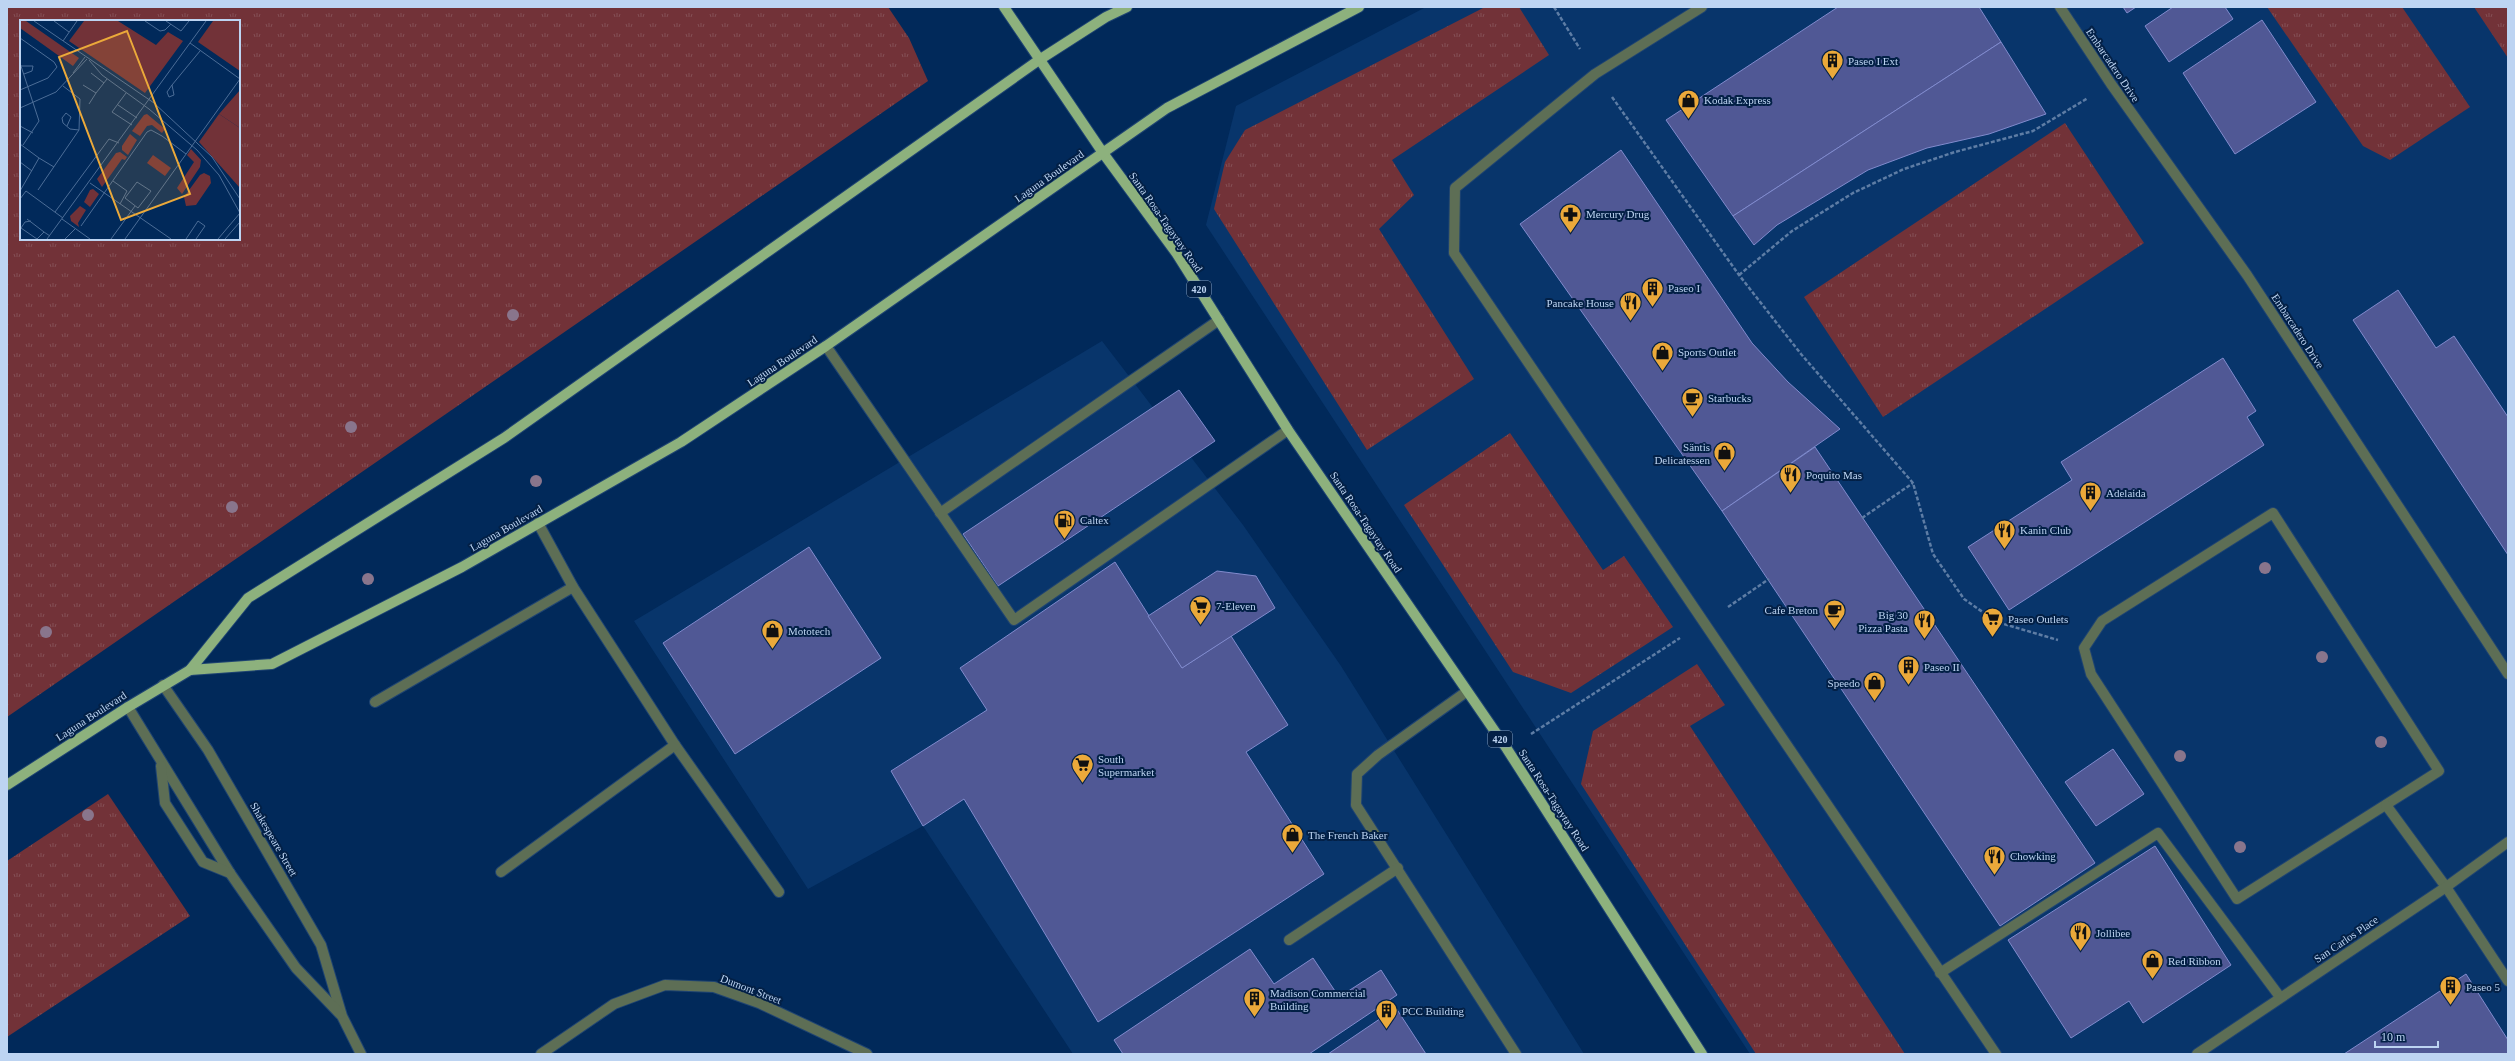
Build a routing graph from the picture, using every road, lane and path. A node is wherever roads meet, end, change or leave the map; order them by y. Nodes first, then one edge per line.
1 (1004, 7) edge
2 (1127, 7) edge
3 (1359, 7) edge
4 (1554, 7) edge
5 (1702, 7) edge
6 (2060, 7) edge
7 (1039, 60) junction
8 (1596, 74) junction
9 (2110, 84) junction
10 (1103, 154) junction
11 (1739, 275) junction
12 (1219, 320) junction
13 (826, 346) junction
14 (1288, 430) junction
15 (1913, 483) junction
16 (940, 513) junction
17 (1862, 518) dead end
18 (538, 523) junction
19 (1770, 580) dead end
20 (573, 587) junction
21 (1703, 623) junction
22 (2084, 648) junction
23 (190, 670) junction
24 (2508, 674) edge
25 (163, 685) junction
26 (1466, 692) junction
27 (375, 702) dead end
28 (128, 707) junction
29 (675, 745) junction
30 (1507, 749) junction
31 (160, 762) junction
32 (7, 785) edge
33 (2386, 805) junction
34 (2508, 842) edge
35 (1398, 868) junction
36 (501, 872) dead end
37 (230, 873) junction
38 (2446, 887) junction
39 (779, 892) dead end
40 (1289, 940) dead end
41 (1940, 973) junction
42 (2508, 981) edge
43 (2280, 997) junction
44 (342, 1016) junction
45 (360, 1054) edge
46 (541, 1054) edge
47 (867, 1054) edge
48 (1516, 1054) edge
49 (1702, 1054) edge
50 (1996, 1054) edge
51 (2197, 1054) edge

1 - 7 main road, Santa Rosa-Tagaytay Road / 420
2 - 7 main road, Laguna Boulevard
3 - 10 main road, Laguna Boulevard
4 - 8 path
5 - 8 street
6 - 9 street, Embarcadero Drive
7 - 10 main road, Santa Rosa-Tagaytay Road / 420
7 - 23 main road, Laguna Boulevard
8 - 11 path
8 - 21 street
9 - 11 path
9 - 24 street, Embarcadero Drive
10 - 12 main road, Santa Rosa-Tagaytay Road / 420
10 - 13 main road, Laguna Boulevard
11 - 15 path
12 - 14 main road, Santa Rosa-Tagaytay Road / 420
12 - 16 street
13 - 16 street
13 - 18 main road, Laguna Boulevard
14 - 16 street
14 - 26 main road, Santa Rosa-Tagaytay Road / 420
15 - 17 path
15 - 22 path
18 - 20 street
18 - 23 main road, Laguna Boulevard
19 - 21 path
20 - 27 street
20 - 29 street
21 - 30 path
21 - 41 street
22 - 33 street
22 - 33 street
23 - 25 main road, Laguna Boulevard
25 - 28 main road, Laguna Boulevard
25 - 44 street, Shakespeare Street
26 - 30 main road, Santa Rosa-Tagaytay Road / 420
26 - 35 street
28 - 31 street, Shakespeare Street
28 - 32 main road, Laguna Boulevard
29 - 36 street
29 - 39 street
30 - 49 main road, Santa Rosa-Tagaytay Road / 420
31 - 37 street, Shakespeare Street
31 - 37 street, Shakespeare Street
33 - 38 street
34 - 38 street, San Carlos Place
35 - 40 street
35 - 48 street
37 - 44 street, Shakespeare Street
38 - 42 street
38 - 43 street, San Carlos Place
41 - 43 street
41 - 50 street
43 - 51 street, San Carlos Place
44 - 45 street, Shakespeare Street
46 - 47 street, Dumont Street

